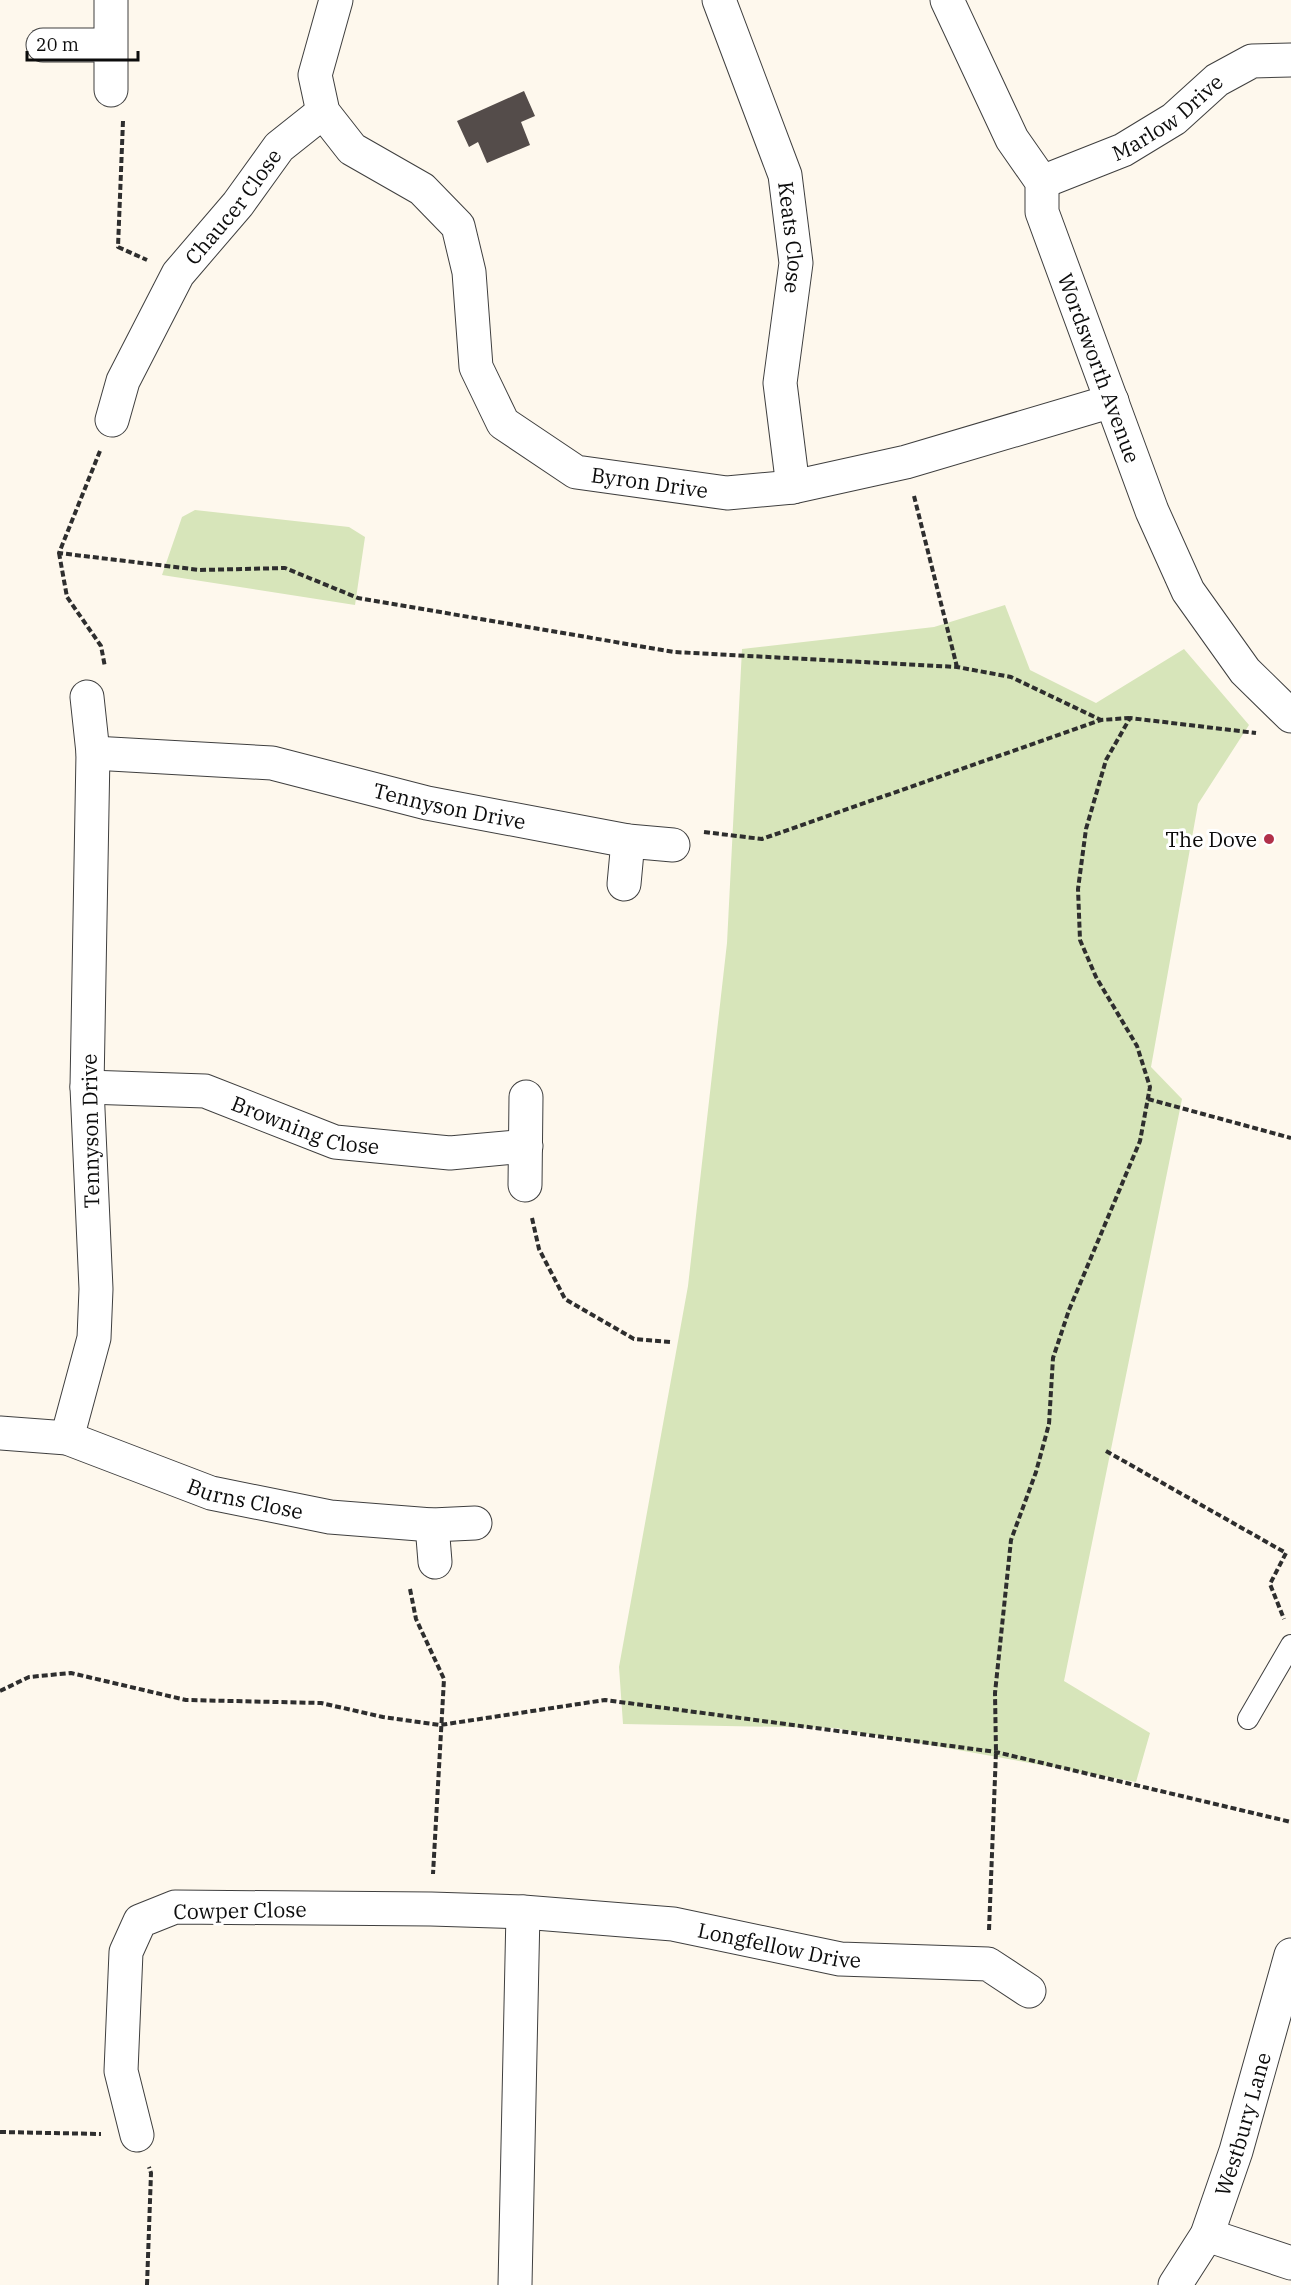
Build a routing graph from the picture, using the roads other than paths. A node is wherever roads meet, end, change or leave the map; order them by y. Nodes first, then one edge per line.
1 (111, 0) edge
2 (336, 0) edge
3 (719, 0) edge
4 (947, 0) edge
5 (43, 45) dead end
6 (110, 45) junction
7 (1291, 60) edge
8 (111, 90) road end
9 (323, 112) junction
10 (1042, 182) junction
11 (1112, 401) junction
12 (112, 420) road end
13 (793, 487) junction
14 (87, 697) road end
15 (1291, 716) edge
16 (93, 753) junction
17 (628, 841) junction
18 (673, 845) road end
19 (624, 884) dead end
20 (87, 1087) junction
21 (526, 1097) dead end
22 (526, 1146) junction
23 (525, 1185) road end
24 (0, 1433) edge
25 (67, 1438) junction
26 (475, 1522) dead end
27 (432, 1525) junction
28 (435, 1562) road end
29 (1289, 1635) edge
30 (1248, 1719) dead end
31 (524, 1912) junction
32 (1291, 1955) edge
33 (1029, 1991) dead end
34 (137, 2135) road end
35 (1207, 2235) junction
36 (1291, 2263) edge
37 (515, 2285) edge
38 (1175, 2285) edge

1 - 6 street
2 - 9 street
3 - 13 street, Keats Close
4 - 10 street
5 - 6 street
6 - 8 street
7 - 10 street, Marlow Drive
9 - 12 street, Chaucer Close
9 - 13 street, Byron Drive
10 - 11 street, Wordsworth Avenue
11 - 13 street, Byron Drive
11 - 15 street, Wordsworth Avenue
14 - 16 street, Tennyson Drive
16 - 17 street, Tennyson Drive
16 - 20 street, Tennyson Drive
17 - 18 street, Tennyson Drive
17 - 19 street
20 - 22 street, Browning Close
20 - 25 street, Tennyson Drive
21 - 22 street
22 - 23 street
24 - 25 street
25 - 27 street, Burns Close
26 - 27 street, Burns Close
27 - 28 street
29 - 30 lane
31 - 33 street, Longfellow Drive
31 - 34 street, Cowper Close
31 - 37 street
32 - 35 street, Westbury Lane
35 - 36 street
35 - 38 street, Westbury Lane

